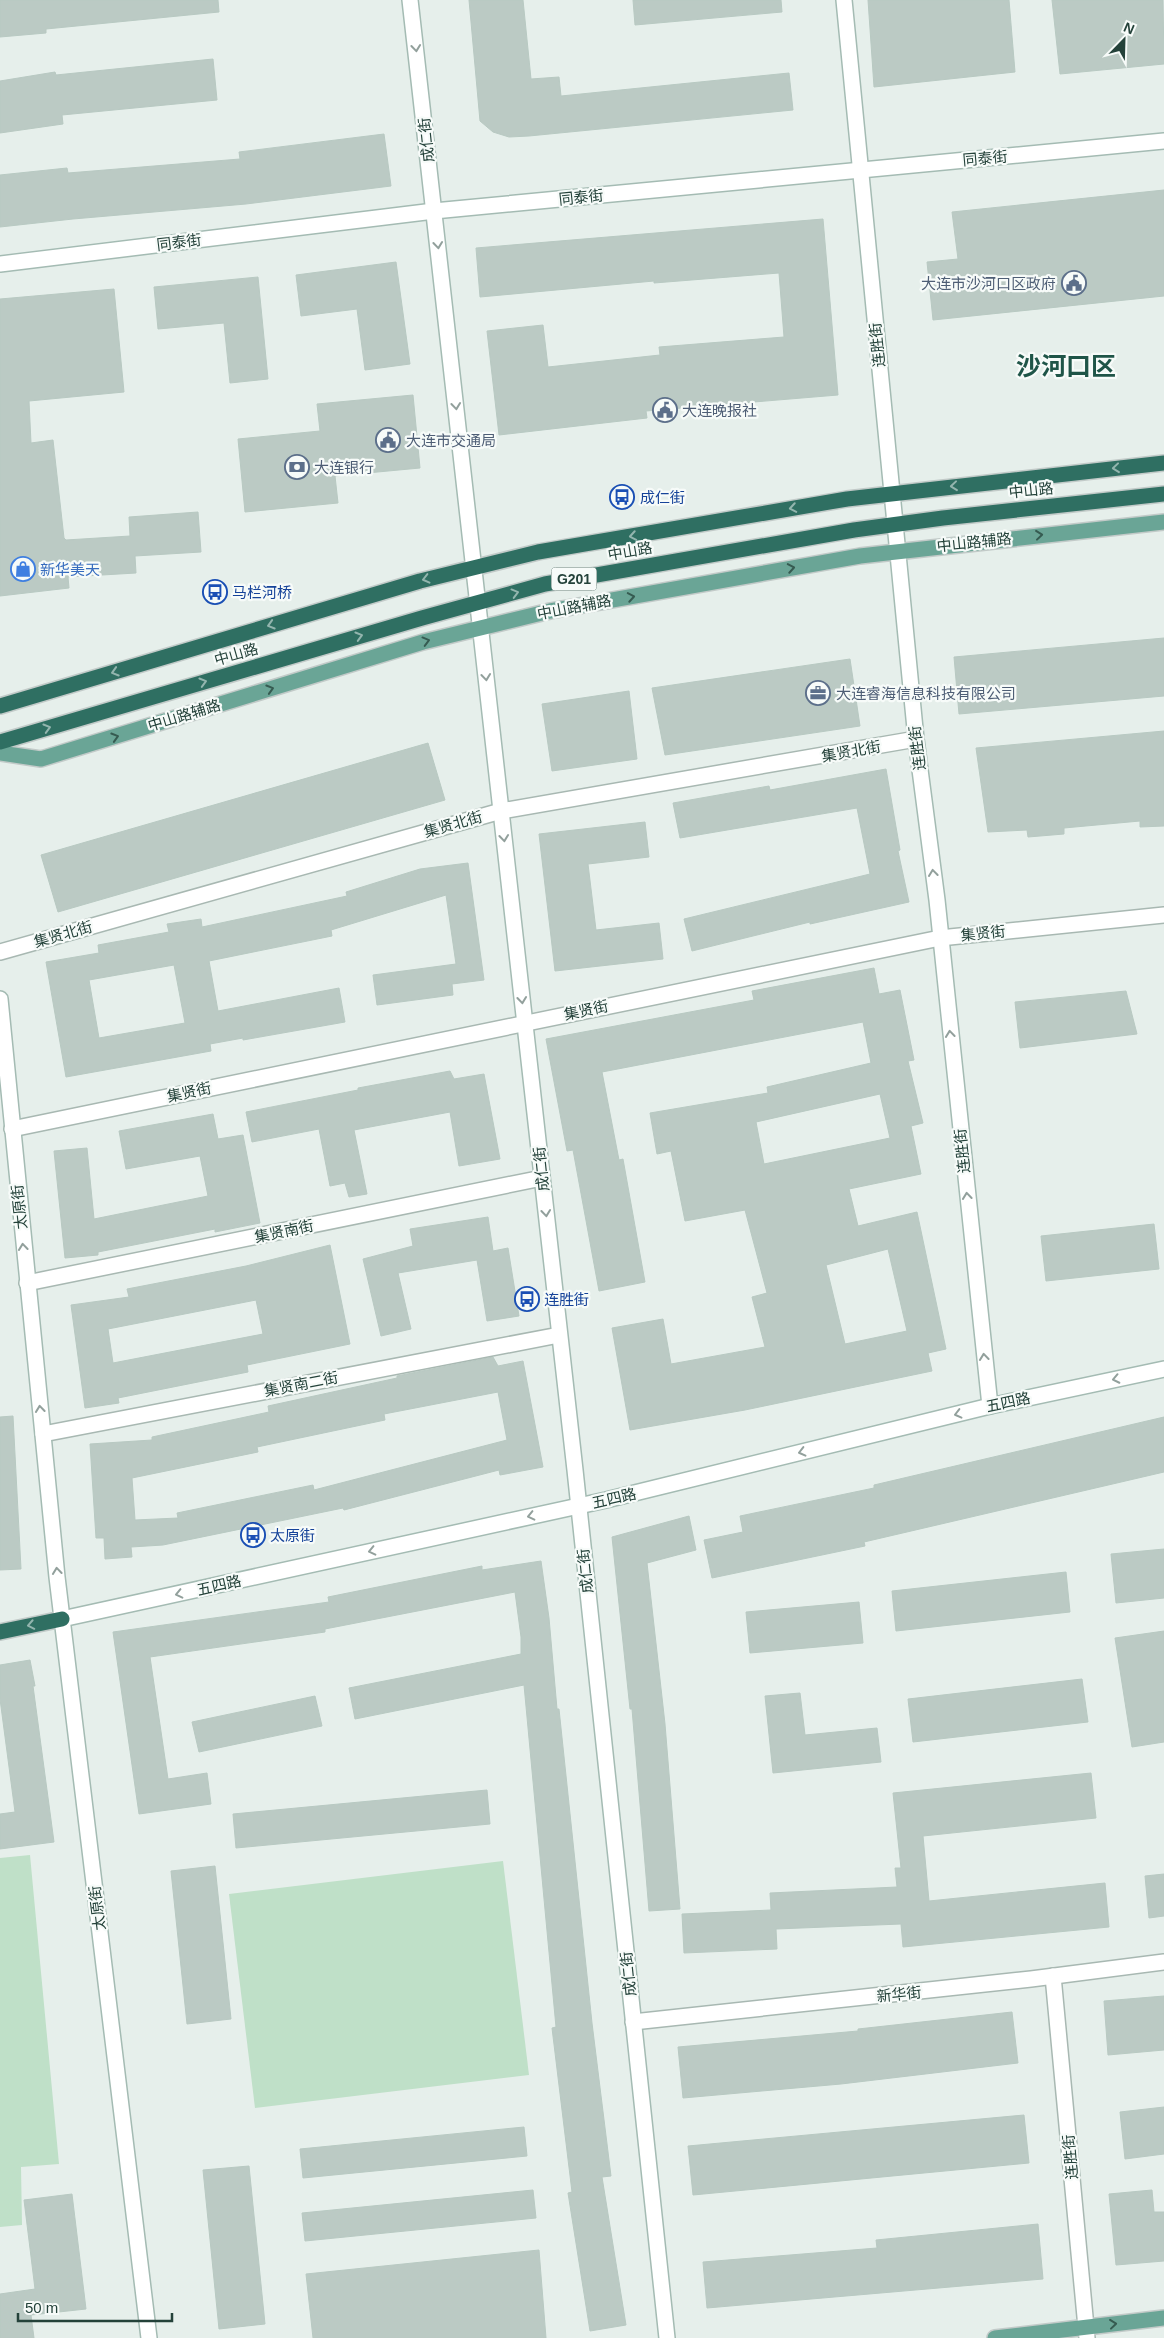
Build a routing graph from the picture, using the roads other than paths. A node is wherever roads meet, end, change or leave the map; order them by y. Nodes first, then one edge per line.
1 (410, 0) edge
2 (844, 0) edge
3 (1164, 141) edge
4 (859, 170) junction
5 (434, 211) junction
6 (0, 264) edge
7 (1164, 463) edge
8 (891, 493) junction
9 (1164, 494) edge
10 (1164, 522) edge
11 (894, 524) junction
12 (897, 551) junction
13 (474, 568) junction
14 (478, 603) junction
15 (480, 628) junction
16 (0, 706) edge
17 (916, 739) junction
18 (0, 742) edge
19 (0, 753) edge
20 (501, 811) junction
21 (1164, 915) edge
22 (940, 938) junction
23 (0, 952) edge
24 (0, 999) edge
25 (525, 1023) junction
26 (12, 1129) junction
27 (542, 1178) junction
28 (27, 1284) junction
29 (559, 1335) junction
30 (1164, 1369) edge
31 (990, 1406) junction
32 (43, 1434) junction
33 (578, 1506) junction
34 (62, 1619) junction
35 (0, 1632) edge
36 (1164, 1962) edge
37 (1052, 1976) junction
38 (633, 2022) junction
39 (1164, 2318) edge
40 (1086, 2332) edge
41 (149, 2338) edge
42 (667, 2338) edge
43 (995, 2338) edge

1 -> 5 street, 成仁街
2 - 4 street, 连胜街
3 - 4 street, 同泰街
4 - 5 street, 同泰街
4 - 8 street, 连胜街
5 - 6 street, 同泰街
5 -> 13 street, 成仁街
7 -> 8 highway, 中山路 / G201
8 - 11 street, 连胜街
8 -> 13 highway, 中山路 / G201
9 - 11 highway, 中山路 / G201
12 -> 10 main road, 中山路辅路
11 - 12 street, 连胜街
14 -> 11 highway, 中山路 / G201
15 -> 12 main road, 中山路辅路
12 - 17 street, 连胜街
13 - 14 street, 成仁街
13 -> 16 highway, 中山路 / G201
14 - 15 street, 成仁街
18 -> 14 highway, 中山路 / G201
19 -> 15 main road, 中山路辅路
15 -> 20 street, 成仁街
17 - 20 street, 集贤北街
22 -> 17 street, 连胜街
20 - 23 street, 集贤北街
20 -> 25 street, 成仁街
21 - 22 street, 集贤街
22 - 25 street, 集贤街
31 -> 22 street, 连胜街
24 - 26 street, 太原街
25 - 26 street, 集贤街
25 - 27 street, 成仁街
28 -> 26 street, 太原街
27 - 28 street, 集贤南街
27 -> 29 street, 成仁街
32 -> 28 street, 太原街
29 - 32 street, 集贤南二街
29 - 33 street, 成仁街
30 -> 31 street, 五四路
31 -> 33 street, 五四路
34 -> 32 street, 太原街
33 -> 34 street, 五四路
33 - 38 street, 成仁街
34 -> 35 highway
34 - 41 street, 太原街
36 - 37 street, 新华街
37 - 38 street, 新华街
37 - 40 street, 连胜街
38 - 42 street, 成仁街
40 -> 39 main road
40 - 43 main road

